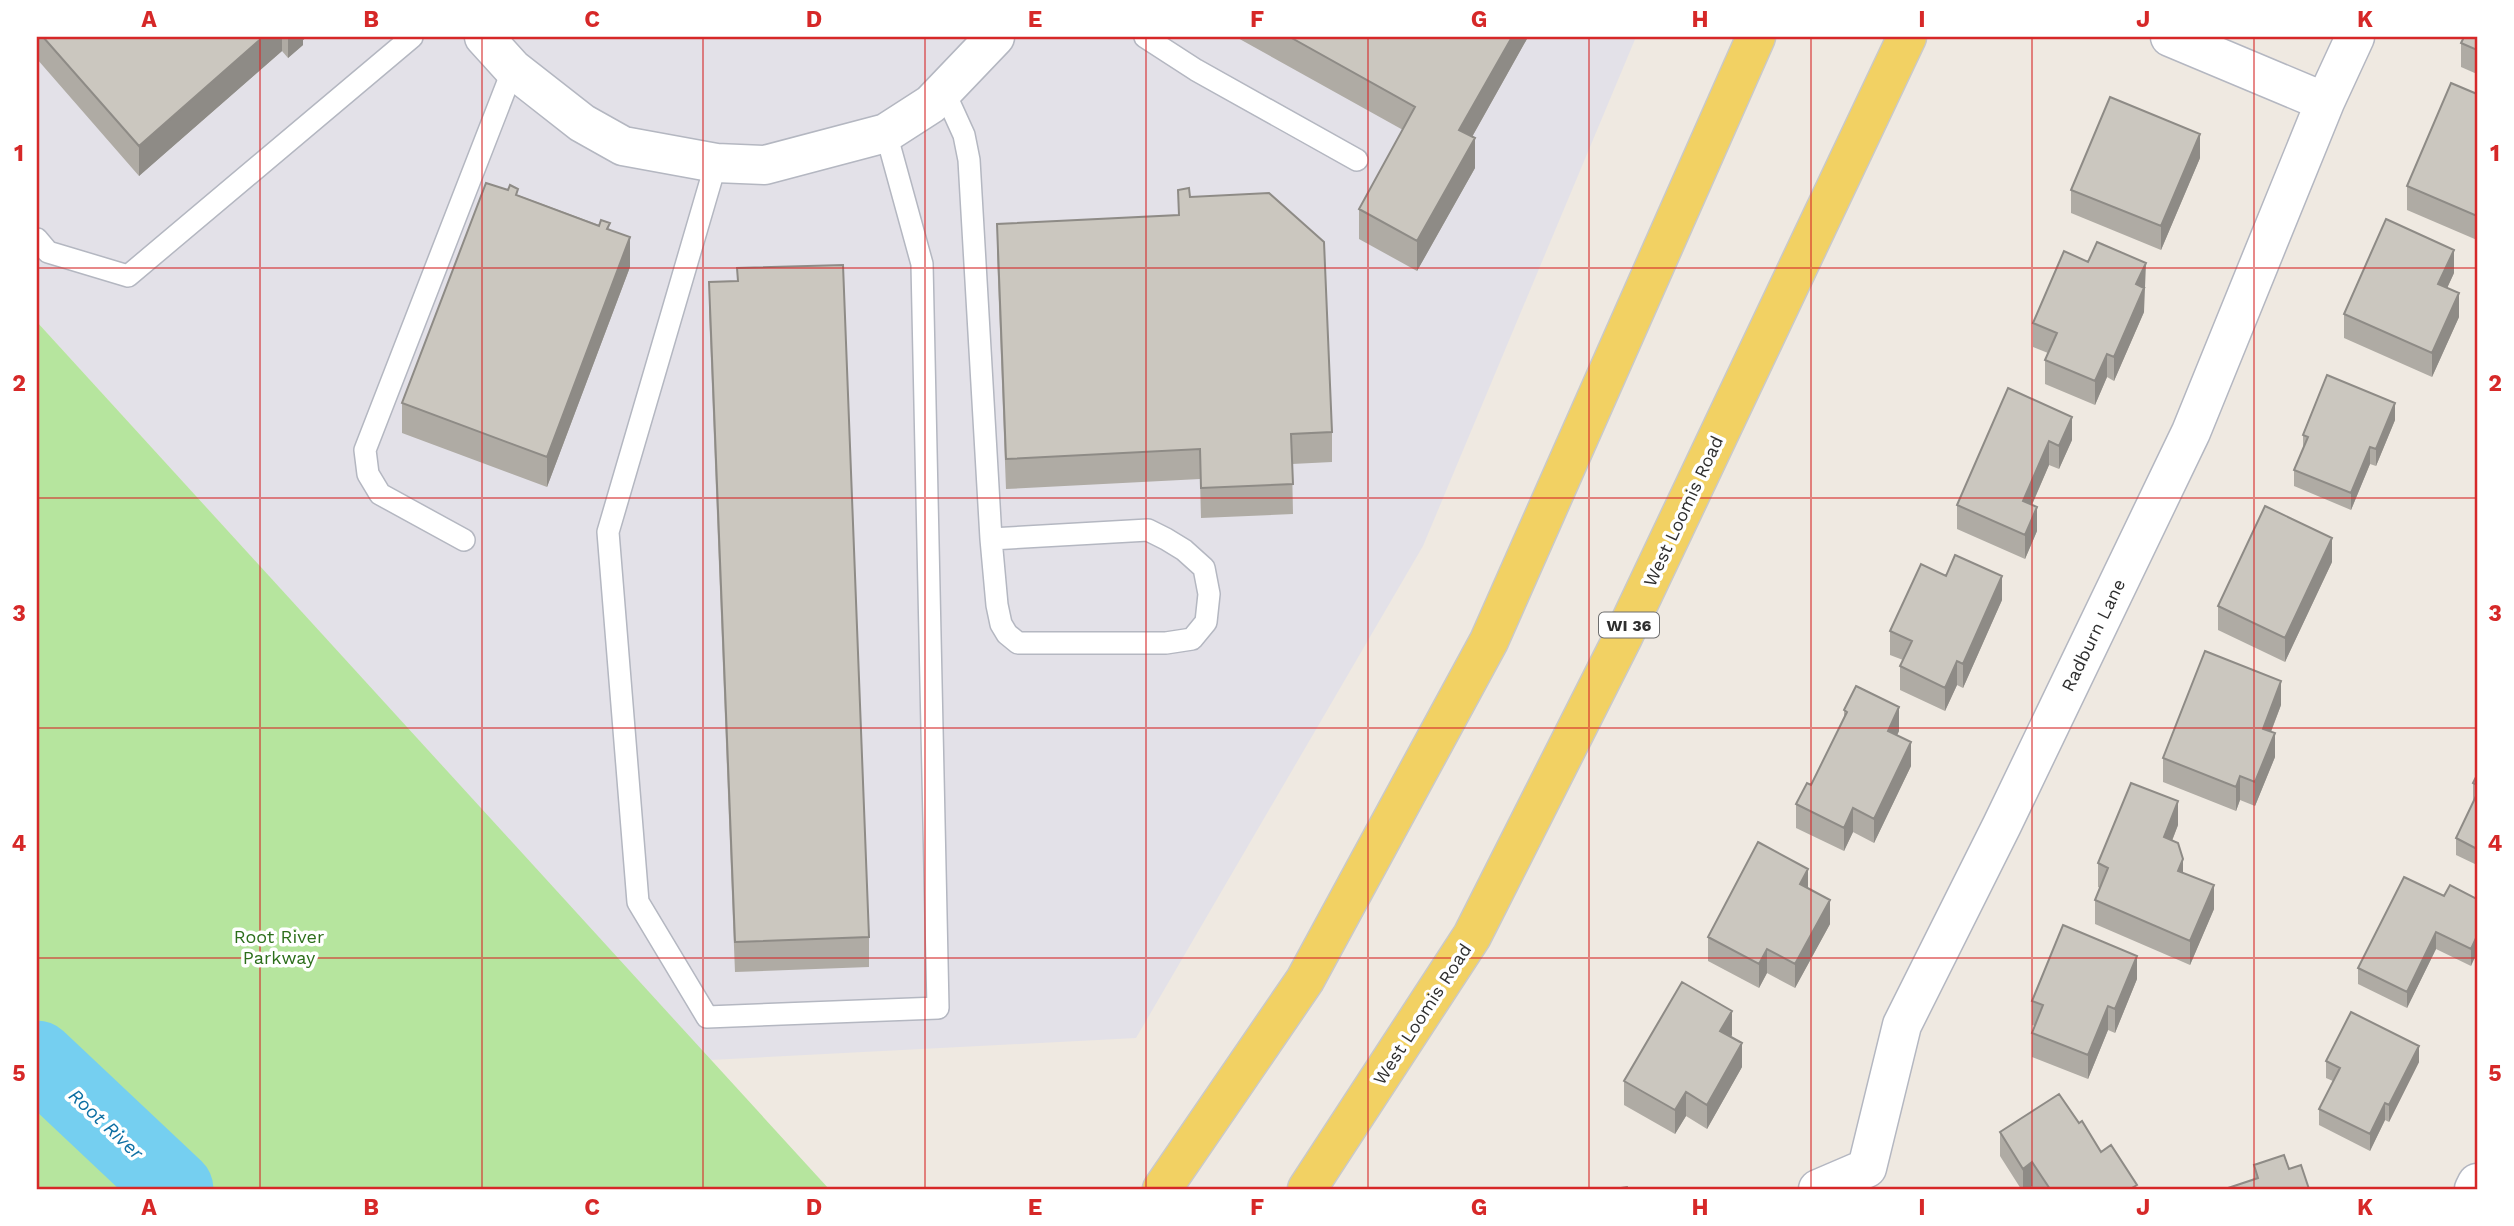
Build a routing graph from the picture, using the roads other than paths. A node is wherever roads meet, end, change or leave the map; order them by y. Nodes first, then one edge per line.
1 (412, 37) edge
2 (484, 37) edge
3 (995, 37) edge
4 (1145, 37) edge
5 (1756, 37) edge
6 (1906, 37) edge
7 (2170, 37) edge
8 (2355, 37) edge
9 (513, 69) junction
10 (944, 91) junction
11 (2325, 102) junction
12 (886, 133) junction
13 (1357, 160) dead end
14 (716, 163) junction
15 (37, 239) edge
16 (464, 540) dead end
17 (990, 540) junction
18 (1871, 1178) edge
19 (2477, 1183) edge
20 (1161, 1189) edge
21 (1307, 1189) edge
22 (1818, 1189) edge
23 (2474, 1189) edge

1 - 15 lane
2 - 9 street
3 - 10 street
4 - 13 lane
5 - 20 main road
6 - 21 main road, West Loomis Road / WI 36
7 - 11 street
8 - 11 street, Radburn Lane
9 - 14 street
9 - 16 lane
10 - 12 street
10 - 17 lane
11 - 18 street, Radburn Lane
12 - 14 street
12 - 14 lane
17 - 17 lane
18 - 22 street
19 - 23 street

